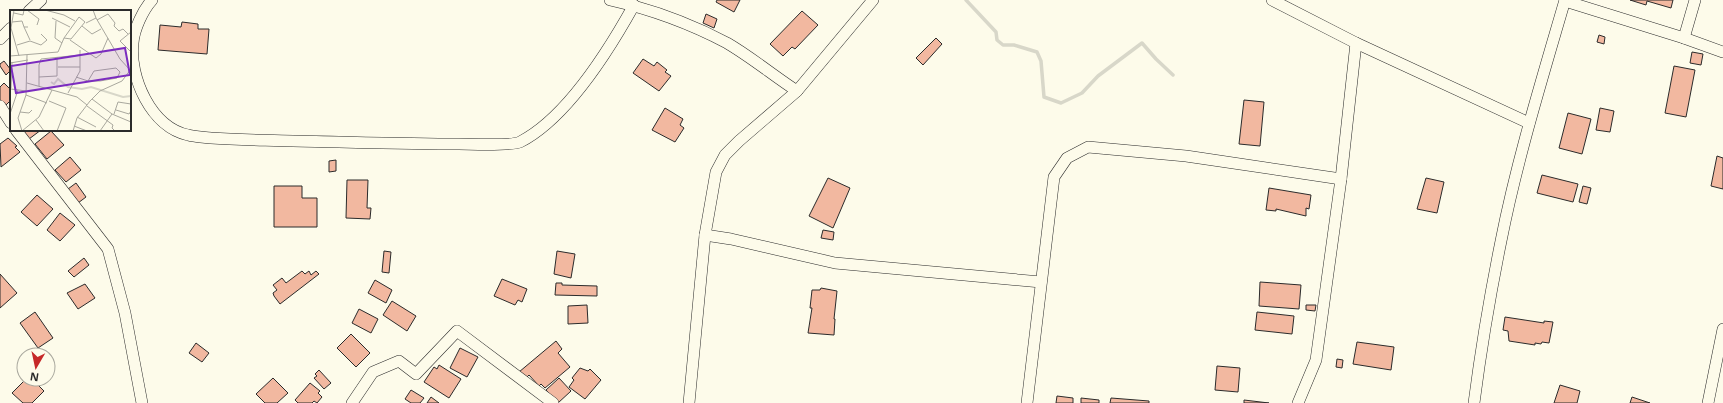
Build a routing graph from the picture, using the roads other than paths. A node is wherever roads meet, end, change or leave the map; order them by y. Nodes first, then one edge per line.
1 (41, 0) edge
2 (152, 0) edge
3 (610, 0) edge
4 (872, 0) edge
5 (1272, 0) edge
6 (1695, 0) edge
7 (1565, 1) edge
8 (634, 6) junction
9 (30, 10) edge
10 (10, 29) edge
11 (0, 38) edge
12 (1684, 38) junction
13 (1356, 43) junction
14 (1723, 52) edge
15 (797, 91) junction
16 (0, 106) edge
17 (10, 121) edge
18 (1529, 123) junction
19 (17, 131) edge
20 (1341, 179) junction
21 (705, 235) junction
22 (1041, 282) junction
23 (1723, 329) edge
24 (142, 403) edge
25 (352, 403) edge
26 (553, 403) edge
27 (689, 403) edge
28 (1027, 403) edge
29 (1298, 403) edge
30 (1474, 403) edge
31 (1708, 403) edge

1 - 9 street
2 - 8 street
3 - 8 street
4 - 15 street
5 - 13 street
6 - 12 street
7 - 12 street
7 - 18 street
8 - 15 street
10 - 11 street
12 - 14 street
13 - 18 street
13 - 20 street
15 - 21 street
16 - 17 street
18 - 30 street
19 - 24 street
20 - 22 street
20 - 29 street
21 - 22 street
21 - 27 street
22 - 28 street
23 - 31 street
25 - 26 street

